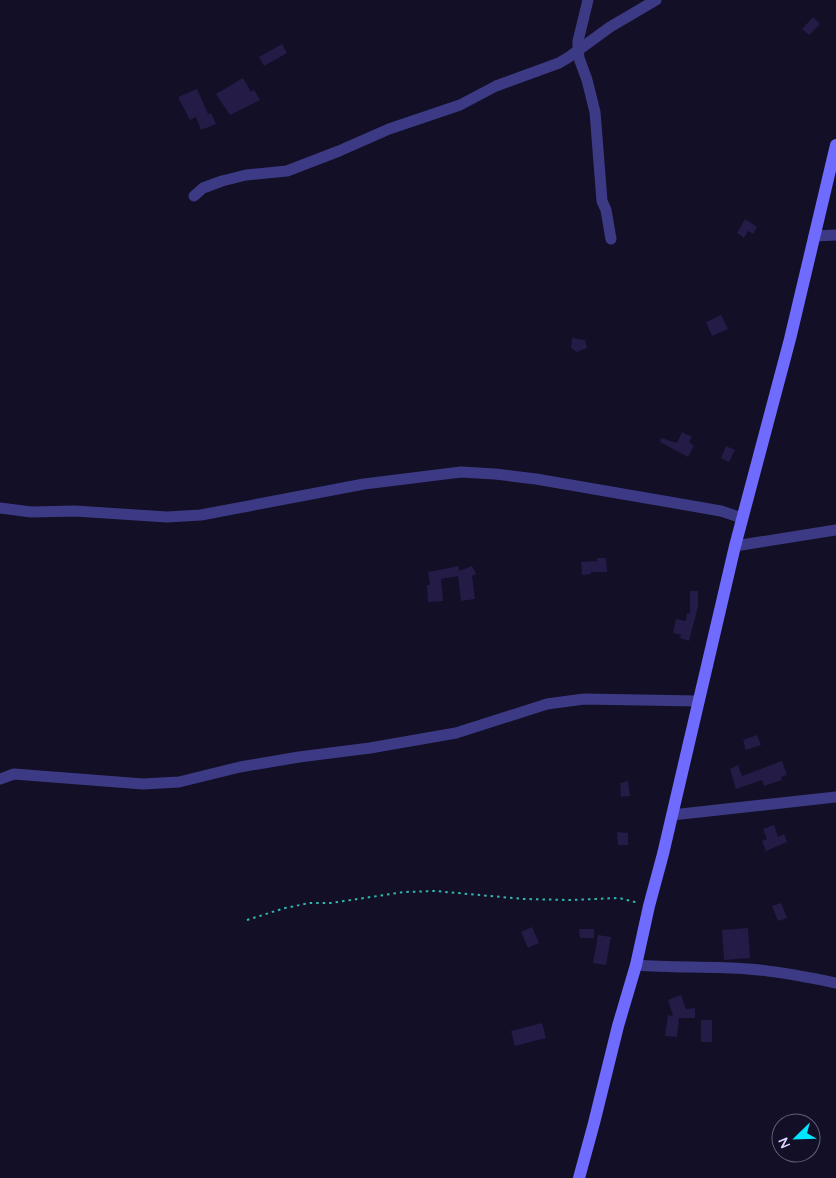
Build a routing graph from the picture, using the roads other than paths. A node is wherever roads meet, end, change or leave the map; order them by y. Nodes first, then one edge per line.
1 (588, 0) edge
2 (656, 0) edge
3 (578, 50) junction
4 (836, 145) edge
5 (194, 196) dead end
6 (836, 235) edge
7 (814, 236) junction
8 (611, 239) dead end
9 (0, 508) edge
10 (742, 518) junction
11 (836, 530) edge
12 (735, 546) junction
13 (698, 701) junction
14 (0, 778) edge
15 (836, 797) edge
16 (672, 815) junction
17 (636, 965) junction
18 (836, 983) edge
19 (579, 1178) edge

1 - 3 street
2 - 3 street
3 - 5 street
3 - 8 street
4 - 7 main road
6 - 7 street
7 - 10 main road
9 - 10 street
10 - 12 main road
11 - 12 street
12 - 13 main road
13 - 14 street
13 - 16 main road
15 - 16 street
16 - 17 main road
17 - 18 street
17 - 19 main road

